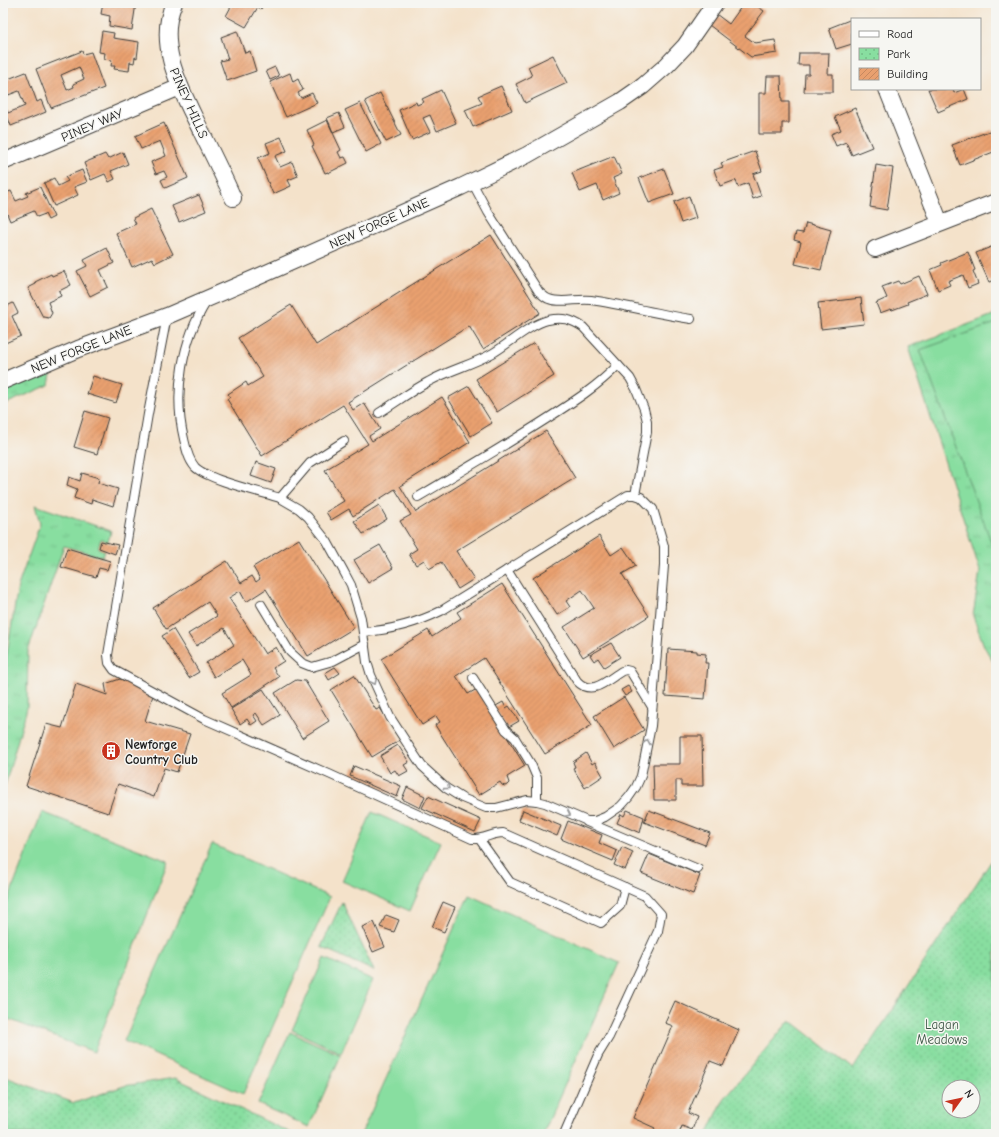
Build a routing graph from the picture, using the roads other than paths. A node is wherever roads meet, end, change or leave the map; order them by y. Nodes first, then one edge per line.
1 (174, 3) edge
2 (715, 3) edge
3 (180, 87) junction
4 (887, 90) edge
5 (3, 162) edge
6 (472, 182) junction
7 (233, 198) dead end
8 (996, 202) edge
9 (940, 223) junction
10 (875, 249) dead end
11 (208, 298) junction
12 (167, 316) junction
13 (691, 319) dead end
14 (618, 365) junction
15 (3, 381) edge
16 (379, 413) dead end
17 (344, 442) dead end
18 (635, 495) junction
19 (418, 497) dead end
20 (280, 498) junction
21 (508, 570) junction
22 (261, 604) dead end
23 (364, 632) junction
24 (365, 644) junction
25 (473, 678) dead end
26 (652, 708) junction
27 (537, 801) junction
28 (587, 822) junction
29 (480, 840) junction
30 (698, 869) dead end
31 (625, 887) junction
32 (564, 1134) edge

1 - 3 street, PINEY HILLS
2 - 6 street, NEW FORGE LANE
3 - 5 street, PINEY WAY
3 - 7 street, PINEY HILLS
4 - 9 street
6 - 11 street, NEW FORGE LANE
6 - 13 lane
8 - 9 street
9 - 10 street
11 - 12 street, NEW FORGE LANE
11 - 20 lane
12 - 15 street, NEW FORGE LANE
12 - 29 lane
14 - 16 lane
14 - 18 lane
14 - 19 lane
17 - 20 lane
18 - 21 lane
18 - 26 lane
20 - 23 lane
21 - 23 lane
21 - 26 lane
22 - 24 lane
23 - 24 lane
24 -> 27 lane
25 - 27 lane
28 -> 26 lane
27 -> 28 lane
28 - 30 lane
29 - 31 lane
29 - 31 lane
31 - 32 lane

